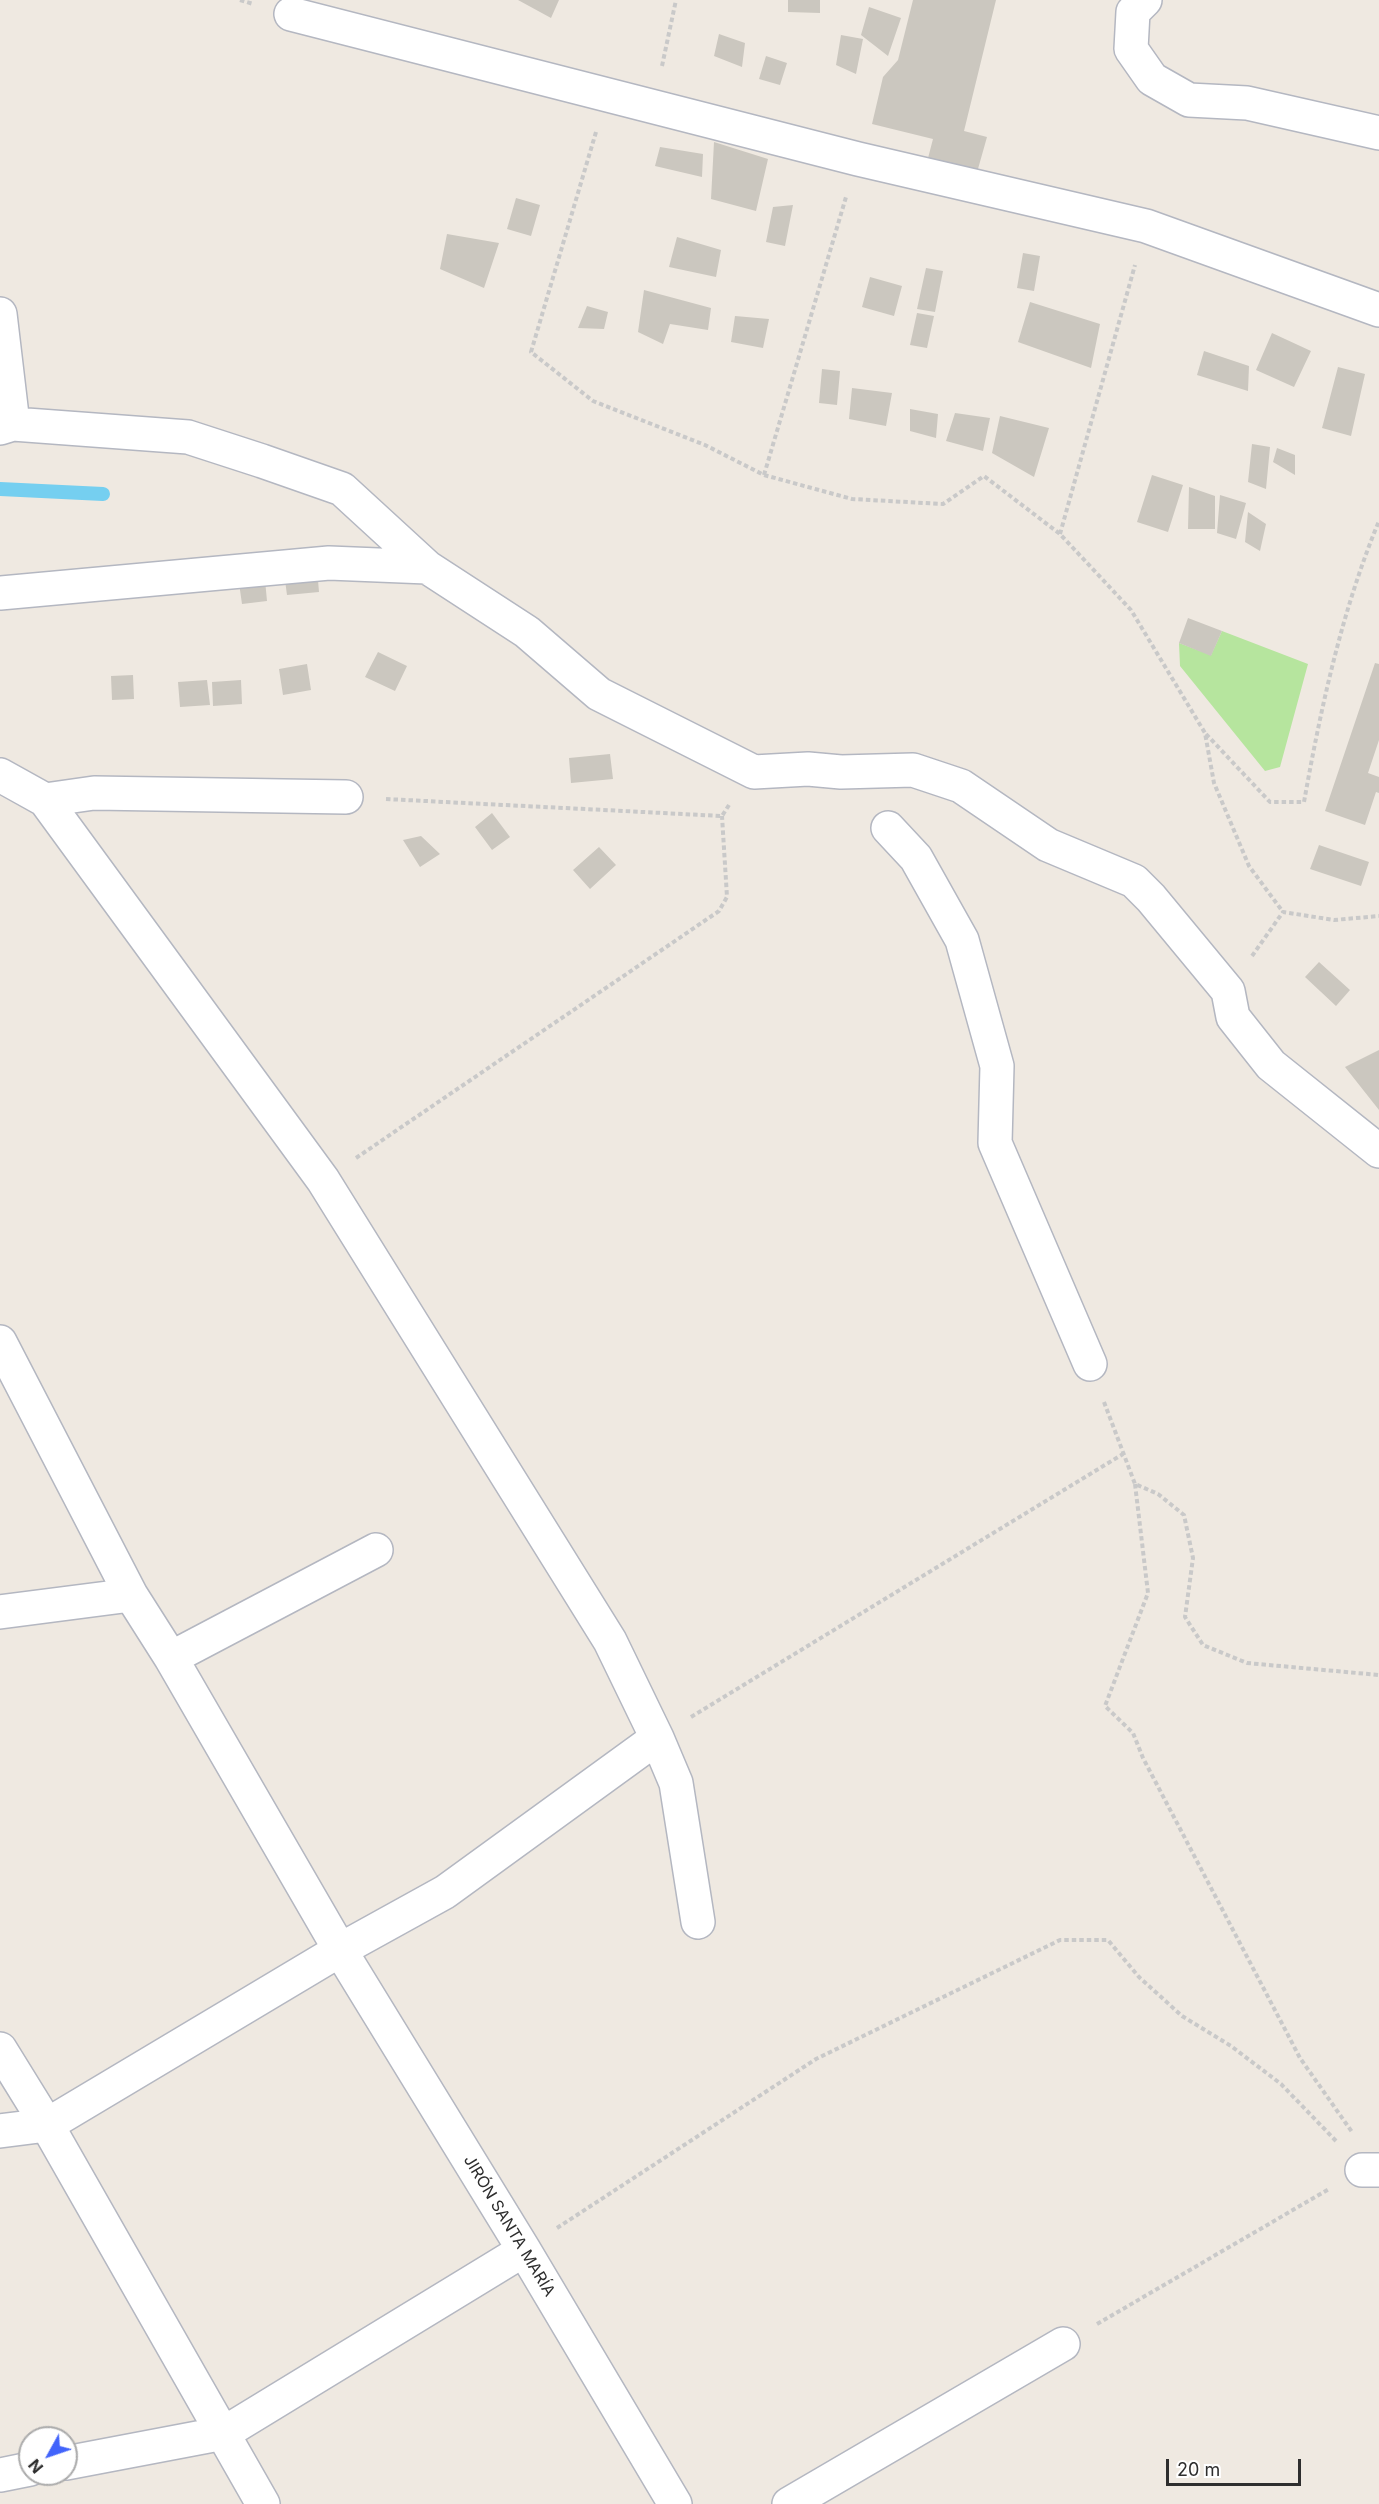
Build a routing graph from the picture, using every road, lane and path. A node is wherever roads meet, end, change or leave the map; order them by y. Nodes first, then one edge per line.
1 (676, 0) edge
2 (1145, 0) edge
3 (291, 15) dead end
4 (606, 96) junction
5 (654, 105) junction
6 (1379, 133) edge
7 (858, 159) junction
8 (1146, 226) junction
9 (1379, 310) edge
10 (0, 314) edge
11 (7, 426) edge
12 (764, 476) junction
13 (1379, 521) edge
14 (1060, 534) junction
15 (427, 567) junction
16 (0, 593) edge
17 (1205, 733) junction
18 (754, 772) junction
19 (0, 774) edge
20 (346, 797) joint
21 (45, 800) junction
22 (722, 816) junction
23 (888, 828) dead end
24 (1283, 912) junction
25 (1379, 916) edge
26 (1228, 991) junction
27 (1379, 1151) edge
28 (323, 1180) junction
29 (0, 1342) edge
30 (1090, 1364) joint
31 (1123, 1454) junction
32 (1135, 1484) junction
33 (376, 1550) dead end
34 (131, 1595) junction
35 (0, 1612) edge
36 (171, 1658) junction
37 (1379, 1675) edge
38 (657, 1738) junction
39 (698, 1922) dead end
40 (340, 1950) junction
41 (0, 2049) edge
42 (47, 2125) junction
43 (0, 2131) edge
44 (1353, 2135) dead end
45 (1371, 2170) edge
46 (524, 2250) junction
47 (1063, 2344) joint
48 (224, 2433) junction
49 (78, 2461) edge
50 (18, 2471) edge
51 (0, 2475) edge
52 (263, 2504) edge
53 (675, 2504) edge
54 (789, 2504) edge

1 - 5 path
2 - 6 street
3 - 4 street
4 - 5 street
4 - 12 path
5 - 7 street
7 - 8 street
7 - 12 path
8 - 9 street
8 - 14 path
10 - 11 street
11 - 15 street
12 - 14 path
13 - 17 path
14 - 17 path
15 - 16 street
15 - 18 street
17 - 24 path
18 - 22 path
18 - 26 street
19 - 21 street
20 - 21 street
20 - 22 path
21 - 28 street
22 - 28 path
23 - 30 street
24 - 25 path
24 - 26 path
26 - 27 street
28 - 38 street
29 - 34 street, JIRÓN SANTA MARÍA
30 - 31 path
31 - 32 path
31 - 38 path
32 - 37 path
32 - 44 path
33 - 36 street
34 - 35 street
34 - 36 street, JIRÓN SANTA MARÍA
36 - 40 street, JIRÓN SANTA MARÍA
38 - 39 street
38 - 40 street
40 - 42 street
40 - 46 street, JIRÓN SANTA MARÍA
41 - 42 street
42 - 43 street
42 - 48 street
45 - 46 path
45 - 47 path
46 - 48 street
46 - 53 street, JIRÓN SANTA MARÍA
47 - 54 street
48 - 49 street
48 - 52 street
50 - 51 street

